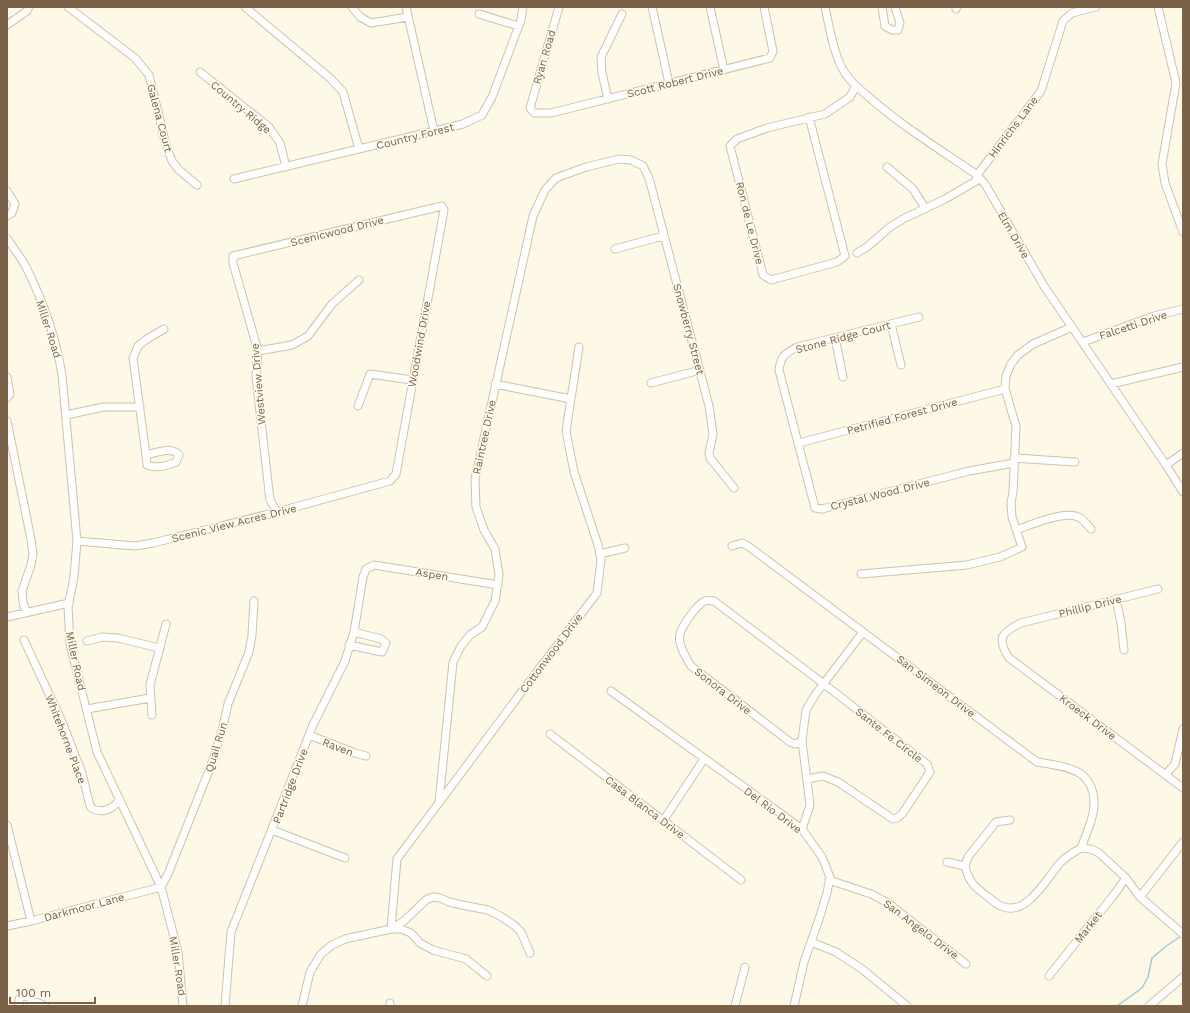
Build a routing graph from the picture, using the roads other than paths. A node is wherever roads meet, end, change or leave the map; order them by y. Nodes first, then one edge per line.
1 (29, 7) edge
2 (68, 7) edge
3 (245, 7) edge
4 (352, 7) edge
5 (406, 7) edge
6 (523, 7) edge
7 (559, 7) edge
8 (652, 7) edge
9 (710, 7) edge
10 (764, 7) edge
11 (882, 7) edge
12 (895, 7) edge
13 (1096, 7) edge
14 (1158, 7) edge
15 (828, 8) edge
16 (479, 14) dead end
17 (622, 14) dead end
18 (408, 17) junction
19 (7, 26) edge
20 (518, 26) junction
21 (724, 70) junction
22 (200, 72) dead end
23 (669, 84) junction
24 (1180, 84) edge
25 (856, 86) junction
26 (608, 99) junction
27 (530, 108) joint
28 (809, 117) junction
29 (434, 131) junction
30 (359, 149) junction
31 (643, 166) joint
32 (286, 167) junction
33 (887, 167) dead end
34 (977, 174) junction
35 (234, 179) dead end
36 (197, 185) dead end
37 (7, 191) edge
38 (442, 206) joint
39 (925, 208) junction
40 (7, 216) edge
41 (1183, 231) edge
42 (663, 236) junction
43 (7, 238) edge
44 (615, 249) dead end
45 (857, 253) dead end
46 (233, 256) joint
47 (358, 280) dead end
48 (1183, 309) edge
49 (919, 317) dead end
50 (891, 324) junction
51 (1072, 327) junction
52 (164, 329) dead end
53 (835, 338) junction
54 (1083, 342) junction
55 (579, 347) dead end
56 (258, 351) junction
57 (901, 365) dead end
58 (1183, 367) edge
59 (700, 370) junction
60 (779, 370) joint
61 (7, 377) edge
62 (843, 377) dead end
63 (412, 380) junction
64 (651, 383) dead end
65 (496, 384) junction
66 (1111, 384) junction
67 (1005, 389) junction
68 (7, 398) edge
69 (571, 399) junction
70 (358, 406) dead end
71 (140, 407) junction
72 (66, 415) junction
73 (7, 421) edge
74 (799, 443) junction
75 (1183, 453) edge
76 (146, 455) dead end
77 (1014, 460) junction
78 (1075, 462) dead end
79 (1166, 465) junction
80 (390, 481) joint
81 (734, 488) dead end
82 (1183, 492) edge
83 (277, 512) junction
84 (1091, 528) dead end
85 (1016, 530) junction
86 (77, 541) junction
87 (732, 546) dead end
88 (625, 548) dead end
89 (600, 554) junction
90 (366, 570) joint
91 (861, 574) dead end
92 (498, 585) junction
93 (1158, 589) dead end
94 (1116, 599) junction
95 (254, 601) dead end
96 (69, 603) junction
97 (26, 613) junction
98 (7, 617) edge
99 (1021, 623) joint
100 (166, 624) dead end
101 (354, 632) junction
102 (863, 632) junction
103 (24, 640) dead end
104 (86, 641) dead end
105 (349, 645) junction
106 (159, 648) junction
107 (1124, 650) dead end
108 (824, 684) junction
109 (611, 691) dead end
110 (150, 698) junction
111 (86, 709) junction
112 (152, 715) dead end
113 (1183, 730) edge
114 (550, 734) dead end
115 (309, 735) junction
116 (802, 741) junction
117 (366, 756) dead end
118 (704, 759) junction
119 (1166, 774) junction
120 (807, 779) junction
121 (1183, 788) edge
122 (120, 800) junction
123 (439, 803) junction
124 (1010, 820) dead end
125 (663, 821) junction
126 (7, 825) edge
127 (802, 829) junction
128 (272, 830) junction
129 (1183, 842) edge
130 (1081, 848) junction
131 (345, 858) dead end
132 (946, 862) dead end
133 (965, 866) junction
134 (1126, 878) junction
135 (741, 880) dead end
136 (829, 880) junction
137 (161, 887) junction
138 (1140, 897) junction
139 (31, 921) junction
140 (7, 926) edge
141 (391, 929) junction
142 (1183, 934) edge
143 (811, 942) junction
144 (530, 953) dead end
145 (966, 964) dead end
146 (745, 967) dead end
147 (487, 976) dead end
148 (1049, 976) dead end
149 (1183, 977) edge
150 (32, 1004) edge
151 (19, 1006) edge
152 (45, 1006) edge
153 (183, 1006) edge
154 (226, 1006) edge
155 (302, 1006) edge
156 (735, 1006) edge
157 (794, 1006) edge
158 (907, 1006) edge
159 (1149, 1006) edge

1 - 19 street
2 - 36 street, Galena Court
3 - 30 street
4 - 18 street
5 - 18 street
6 - 20 street, Country Forest
7 - 27 street, Ryan Road
8 - 23 street
9 - 21 street
10 - 21 street, Scott Robert Drive
11 - 12 street
13 - 34 street, Hinrichs Lane
14 - 24 street
15 - 25 street, Elm Drive
16 - 20 street
17 - 26 street
18 - 29 street
20 - 29 street, Country Forest
21 - 23 street, Scott Robert Drive
22 - 32 street, Country Ridge
23 - 26 street, Scott Robert Drive
24 - 41 street
25 - 28 street, Ron de Le Drive
25 - 34 street, Elm Drive
26 - 27 street, Scott Robert Drive
28 - 28 street, Ron de Le Drive
29 - 30 street, Country Forest
30 - 32 street, Country Forest
31 - 42 street, Snowberry Street
31 - 65 street, Raintree Drive
32 - 35 street, Country Forest
33 - 39 street
34 - 39 street, Hinrichs Lane
34 - 51 street, Elm Drive
37 - 40 street
38 - 46 street, Scenicwood Drive
38 - 63 street, Woodwind Drive
39 - 45 street
42 - 44 street
42 - 59 street, Snowberry Street
43 - 72 street, Miller Road
46 - 56 street, Westview Drive
47 - 56 street
48 - 54 street, Falcetti Drive
49 - 50 street, Stone Ridge Court
50 - 53 street, Stone Ridge Court
50 - 57 street
51 - 54 street, Elm Drive
51 - 67 street
52 - 71 street
53 - 60 street, Stone Ridge Court
53 - 62 street
54 - 66 street, Elm Drive
55 - 69 street, Cottonwood Drive
56 - 83 street, Westview Drive
58 - 66 street
59 - 64 street
59 - 81 street, Snowberry Street
60 - 74 street, Crystal Wood Drive
61 - 68 street
63 - 70 street
63 - 80 street, Woodwind Drive
65 - 69 street
65 - 92 street, Raintree Drive
66 - 79 street, Elm Drive
67 - 74 street, Petrified Forest Drive
67 - 77 street
69 - 89 street, Cottonwood Drive
71 - 72 street
71 - 76 street
72 - 86 street, Miller Road
73 - 97 street
74 - 77 street, Crystal Wood Drive
75 - 79 street
77 - 78 street
77 - 85 street
79 - 82 street, Elm Drive
80 - 83 street, Scenic View Acres Drive
83 - 86 street, Scenic View Acres Drive
84 - 85 street
85 - 91 street
86 - 96 street, Miller Road
87 - 102 street, San Simeon Drive
88 - 89 street
89 - 123 street, Cottonwood Drive
90 - 92 street, Aspen
90 - 101 street, Partridge Drive
92 - 123 street, Raintree Drive
93 - 94 street, Phillip Drive
94 - 99 street, Phillip Drive
94 - 107 street
95 - 137 street, Quail Run
96 - 97 street
96 - 111 street, Miller Road
97 - 98 street
99 - 119 street, Kroeck Drive
100 - 106 street
101 - 105 street, Partridge Drive
101 - 105 street
102 - 108 street
102 - 130 street, San Simeon Drive
103 - 122 street, Whitehorne Place
104 - 106 street
105 - 115 street, Partridge Drive
106 - 110 street
108 - 116 street
108 - 116 street, Sonora Drive
108 - 120 street, Sante Fe Circle
109 - 118 street, Del Rio Drive
110 - 111 street
110 - 112 street
111 - 122 street, Miller Road
113 - 119 street
114 - 125 street, Casa Blanca Drive
115 - 117 street, Raven
115 - 128 street, Partridge Drive
116 - 120 street
118 - 125 street
118 - 127 street, Del Rio Drive
119 - 121 street
120 - 127 street
122 - 137 street, Miller Road
123 - 141 street, Cottonwood Drive
124 - 133 street
125 - 135 street, Casa Blanca Drive
126 - 139 street
127 - 136 street, Del Rio Drive
128 - 131 street
128 - 154 street, Partridge Drive
129 - 138 street
130 - 133 street
130 - 134 street
132 - 133 street
134 - 138 street
134 - 148 street, Market
136 - 143 street, Del Rio Drive
136 - 145 street, San Angelo Drive
137 - 139 street, Darkmoor Lane
137 - 153 street, Miller Road
138 - 142 street
139 - 140 street, Darkmoor Lane
141 - 144 street
141 - 147 street
141 - 155 street
143 - 157 street, Del Rio Drive
143 - 158 street
146 - 156 street
149 - 159 street
150 - 151 street
150 - 152 street

